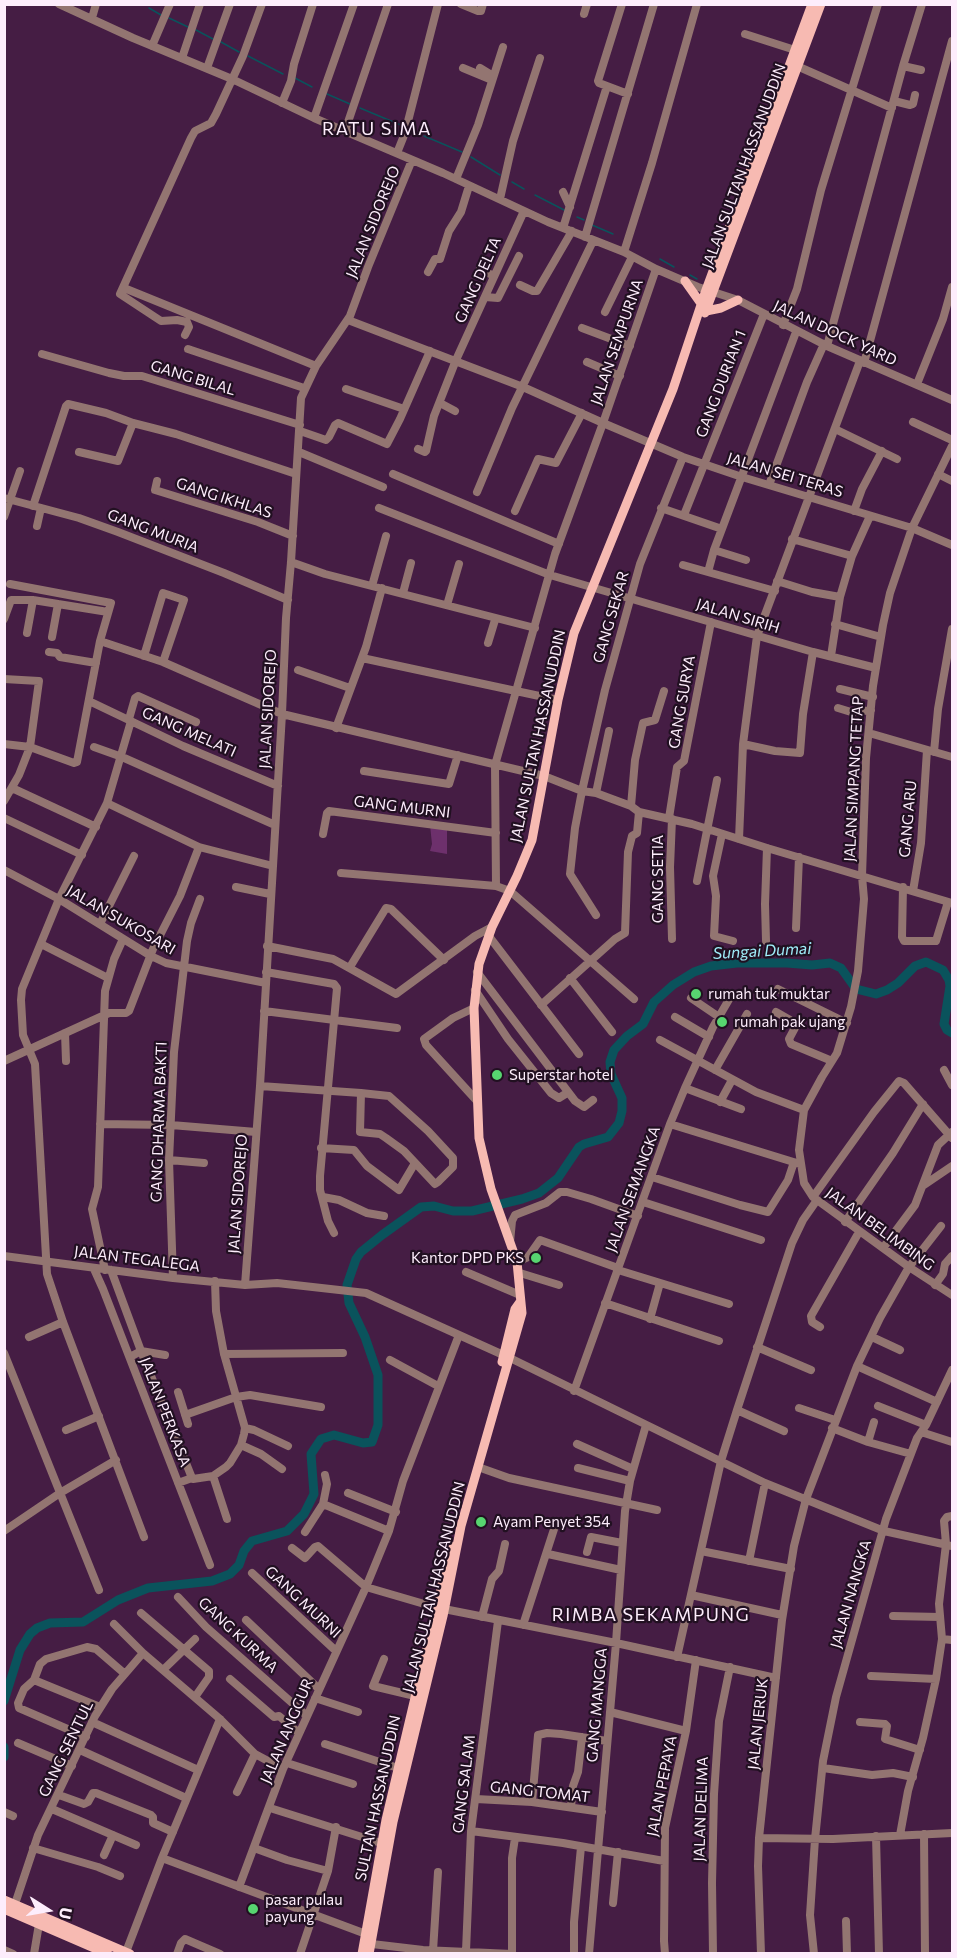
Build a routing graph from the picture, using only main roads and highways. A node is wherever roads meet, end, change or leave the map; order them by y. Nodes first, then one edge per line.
1 (812, 4) edge
2 (821, 4) edge
3 (685, 281) road end
4 (710, 291) junction
5 (738, 300) road end
6 (704, 308) junction
7 (520, 1299) joint
8 (507, 1357) junction
9 (453, 1554) junction
10 (441, 1609) junction
11 (389, 1821) junction
12 (4, 1900) edge
13 (4, 1910) edge
14 (40, 1920) junction
15 (370, 1949) edge
16 (108, 1953) edge
17 (128, 1953) edge
18 (362, 1953) edge

1 - 4 main road, JALAN SULTAN HASSANUDDIN
2 - 4 main road, JALAN SULTAN HASSANUDDIN
3 - 6 main road
4 - 6 main road, JALAN SULTAN HASSANUDDIN
5 - 6 main road
6 - 7 main road, JALAN SULTAN HASSANUDDIN
7 - 8 main road, SULTAN HASSANUDDIN
8 - 9 main road, JALAN SULTAN HASSANUDDIN
8 - 9 main road, SULTAN HASSANUDDIN
9 - 10 main road, SULTAN HASSANUDDIN
10 - 11 main road, JALAN SULTAN HASSANUDDIN
10 - 11 main road, SULTAN HASSANUDDIN
11 - 15 main road, JALAN SULTAN HASSANUDDIN
11 - 18 main road, SULTAN HASSANUDDIN
12 - 14 main road
13 - 14 main road
14 - 16 main road
14 - 17 main road

